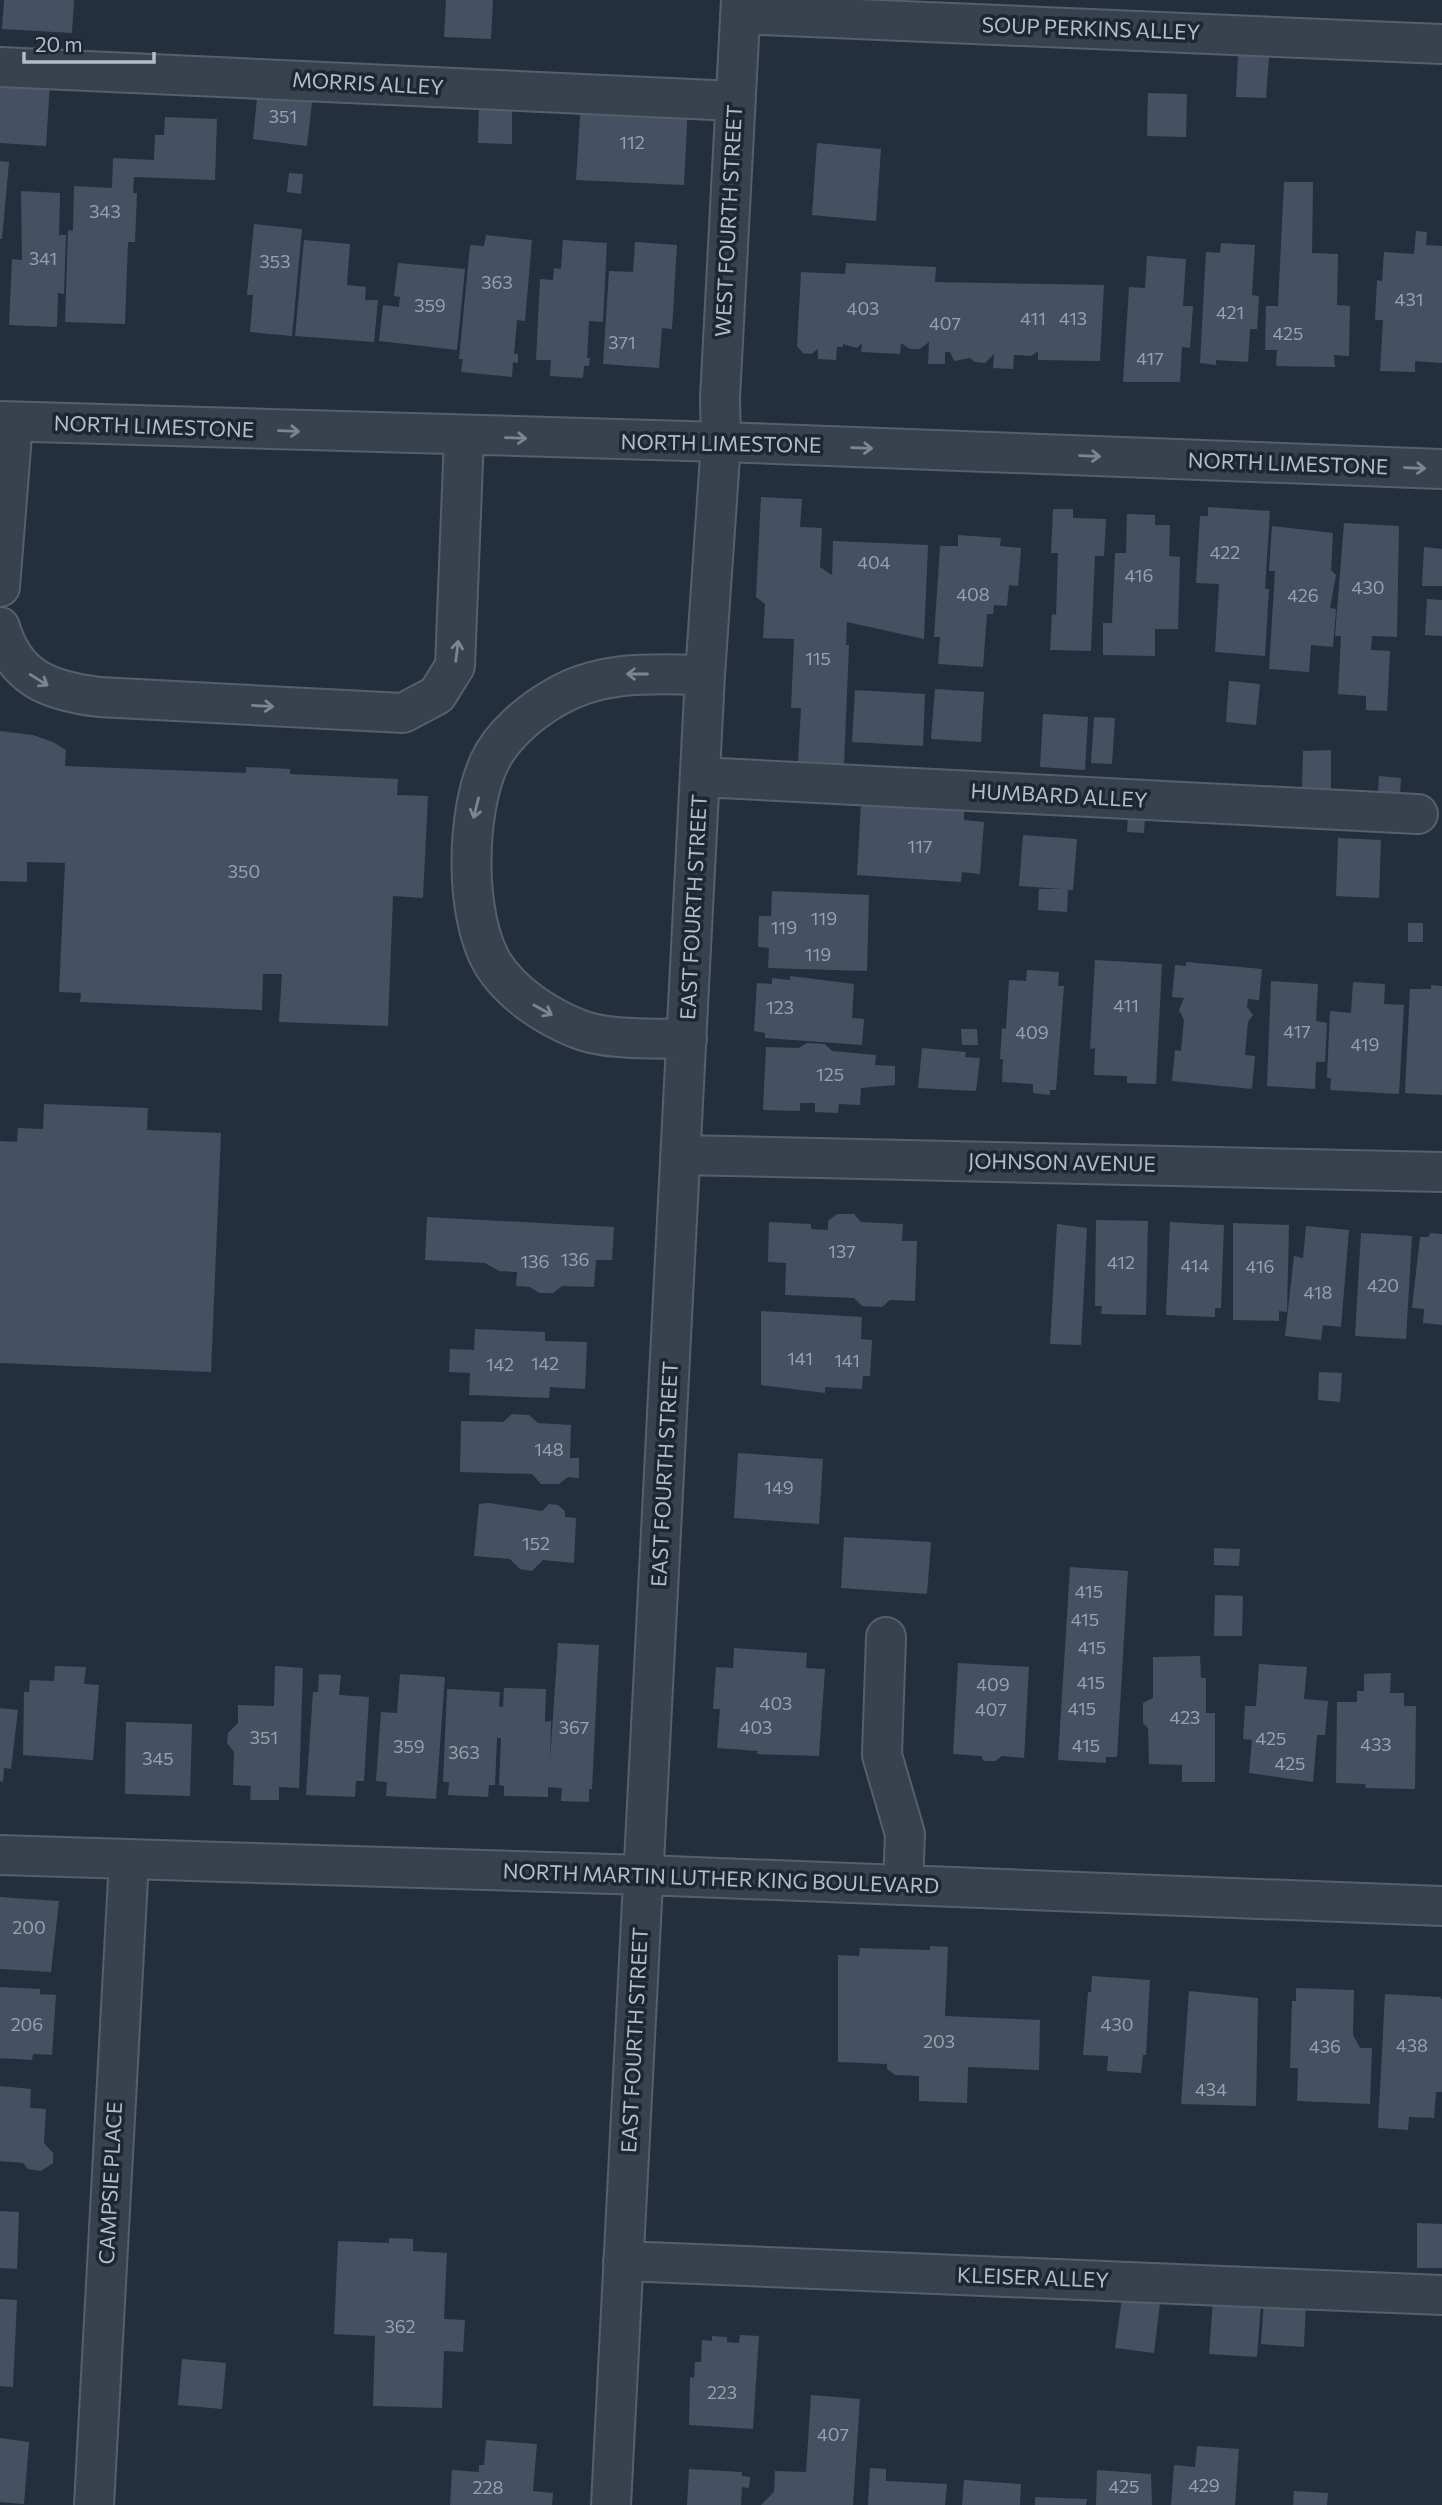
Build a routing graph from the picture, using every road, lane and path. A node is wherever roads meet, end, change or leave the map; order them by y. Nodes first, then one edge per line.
1 (740, 7) edge
2 (1442, 44) edge
3 (0, 68) edge
4 (735, 101) junction
5 (6, 422) edge
6 (464, 437) junction
7 (720, 442) junction
8 (1442, 470) edge
9 (0, 587) edge
10 (0, 627) edge
11 (705, 675) junction
12 (700, 777) junction
13 (1418, 814) dead end
14 (687, 1039) junction
15 (681, 1155) junction
16 (1442, 1171) edge
17 (886, 1637) dead end
18 (0, 1855) edge
19 (129, 1860) junction
20 (644, 1875) junction
21 (903, 1885) junction
22 (1442, 1906) edge
23 (623, 2261) junction
24 (1442, 2295) edge
25 (94, 2505) edge
26 (611, 2505) edge

1 - 2 street, SOUP PERKINS ALLEY
1 - 4 street, WEST FOURTH STREET
3 - 4 street, MORRIS ALLEY
4 - 7 street, WEST FOURTH STREET
5 -> 6 street, NORTH LIMESTONE
5 - 9 street
6 -> 7 street, NORTH LIMESTONE
10 -> 6 street
7 -> 8 street, NORTH LIMESTONE
7 - 11 street, EAST FOURTH STREET
11 - 12 street, EAST FOURTH STREET
11 -> 14 street
12 - 13 street, HUMBARD ALLEY
12 - 14 street, EAST FOURTH STREET
14 - 15 street, EAST FOURTH STREET
15 - 16 street, JOHNSON AVENUE
15 - 20 street, EAST FOURTH STREET
17 - 21 street
18 - 19 street, NORTH MARTIN LUTHER KING BOULEVARD
19 - 20 street, NORTH MARTIN LUTHER KING BOULEVARD
19 - 25 street, CAMPSIE PLACE
20 - 21 street, NORTH MARTIN LUTHER KING BOULEVARD
20 - 23 street, EAST FOURTH STREET
21 - 22 street, NORTH MARTIN LUTHER KING BOULEVARD
23 - 24 street, KLEISER ALLEY
23 - 26 street, EAST FOURTH STREET

